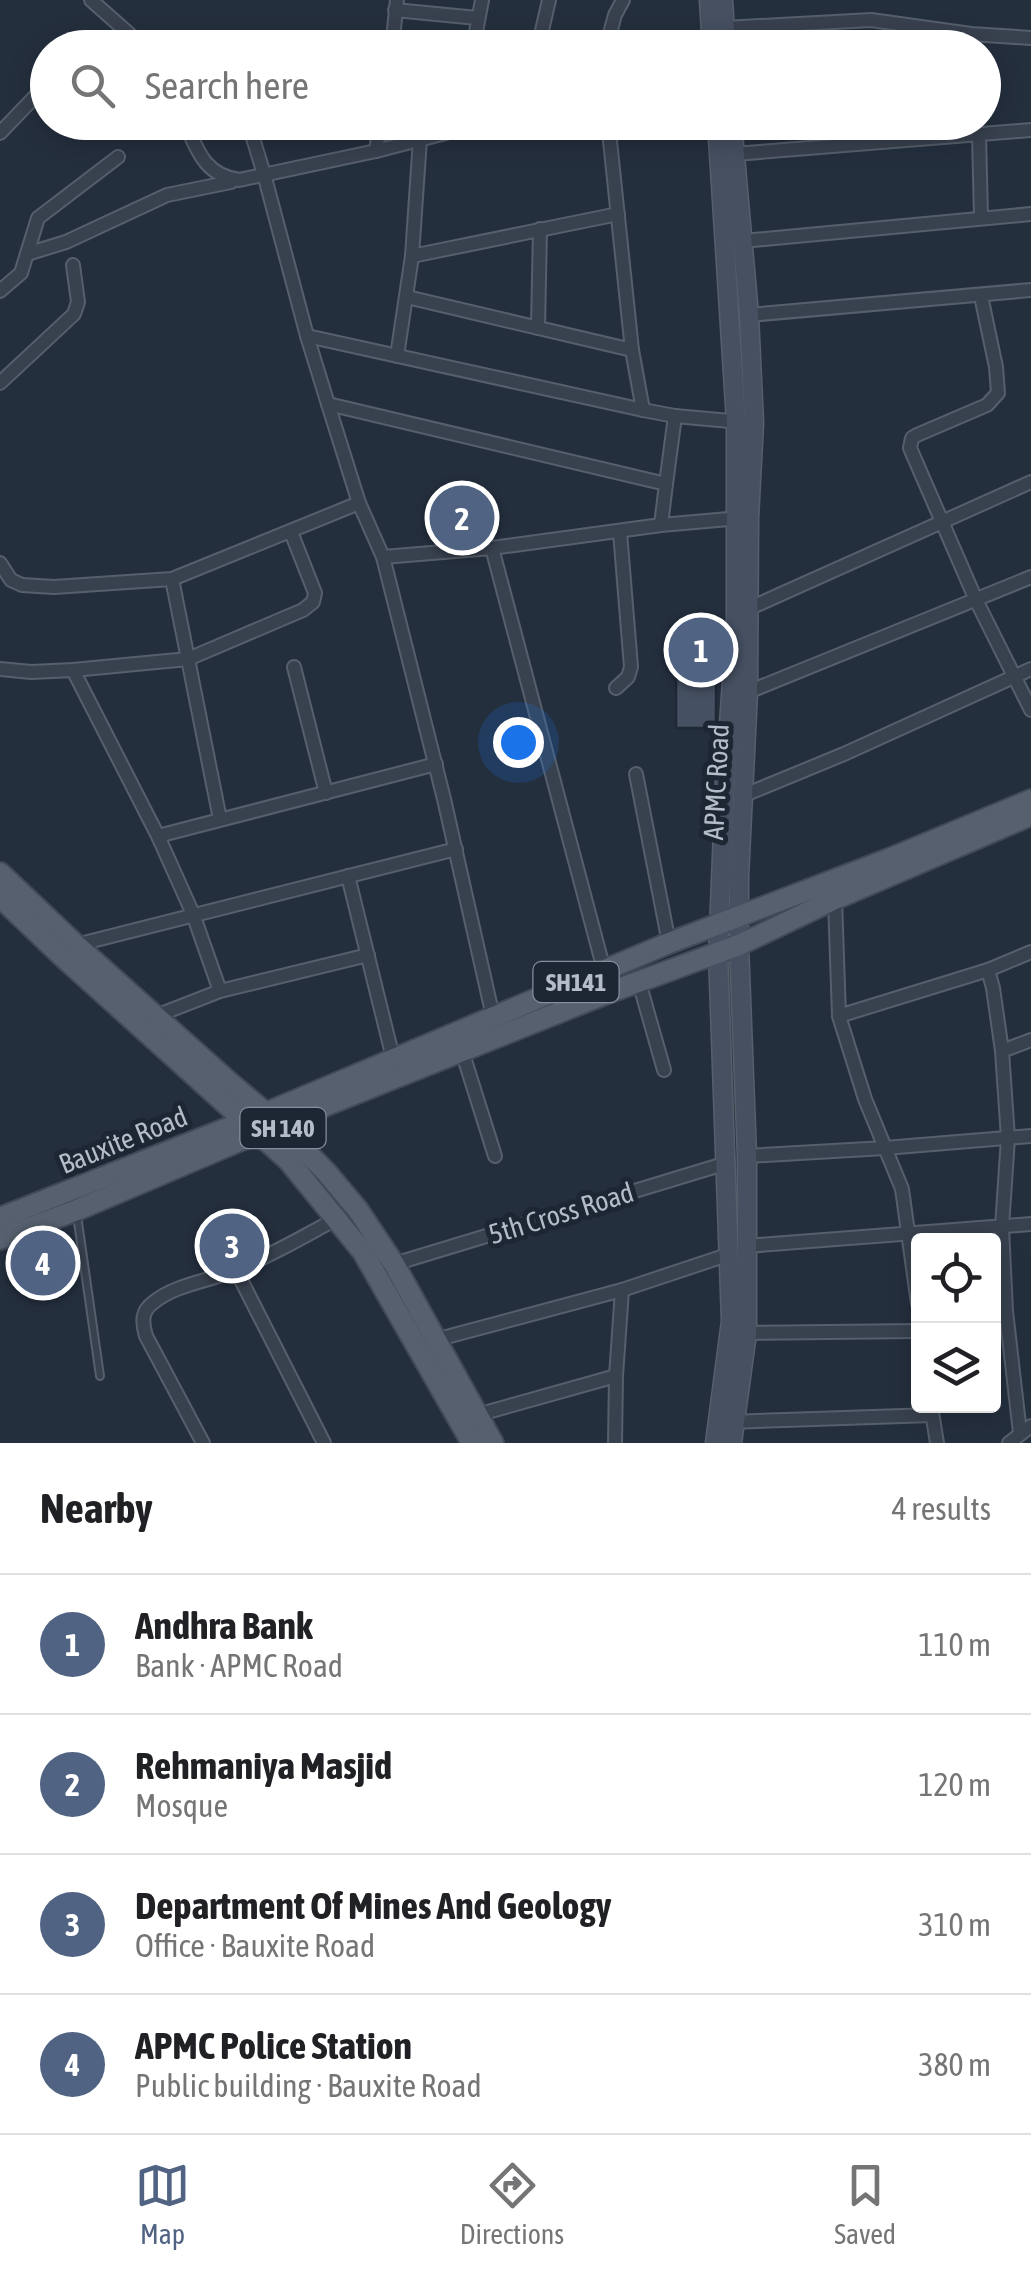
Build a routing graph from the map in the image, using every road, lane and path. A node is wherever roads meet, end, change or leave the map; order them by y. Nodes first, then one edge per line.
1 (91, 0) edge
2 (482, 0) edge
3 (549, 0) edge
4 (623, 0) edge
5 (709, 0) edge
6 (723, 0) edge
7 (396, 5) edge
8 (477, 18) junction
9 (724, 28) joint
10 (125, 30) edge
11 (397, 30) edge
12 (475, 30) edge
13 (542, 30) edge
14 (611, 30) edge
15 (711, 30) edge
16 (942, 30) edge
17 (1001, 36) edge
18 (1031, 38) edge
19 (30, 102) edge
20 (1031, 130) edge
21 (1001, 133) edge
22 (0, 134) edge
23 (194, 140) edge
24 (254, 140) edge
25 (378, 140) edge
26 (416, 140) edge
27 (420, 140) edge
28 (610, 140) edge
29 (720, 140) edge
30 (734, 140) edge
31 (915, 140) edge
32 (979, 140) edge
33 (376, 151) junction
34 (735, 154) junction
35 (118, 157) dead end
36 (264, 174) junction
37 (239, 180) junction
38 (618, 214) junction
39 (1031, 214) edge
40 (981, 217) junction
41 (540, 229) junction
42 (743, 241) junction
43 (27, 254) junction
44 (412, 256) junction
45 (73, 265) dead end
46 (1031, 290) edge
47 (0, 291) edge
48 (981, 296) junction
49 (407, 298) junction
50 (749, 315) junction
51 (538, 328) junction
52 (306, 336) junction
53 (632, 350) junction
54 (397, 356) junction
55 (0, 382) edge
56 (328, 404) junction
57 (643, 410) junction
58 (676, 416) junction
59 (745, 422) junction
60 (1031, 482) edge
61 (666, 484) junction
62 (359, 503) junction
63 (742, 518) junction
64 (940, 522) junction
65 (661, 525) junction
66 (291, 532) junction
67 (620, 532) junction
68 (492, 548) junction
69 (383, 557) junction
70 (0, 563) edge
71 (1031, 577) edge
72 (172, 579) junction
73 (976, 600) junction
74 (750, 608) junction
75 (188, 659) junction
76 (294, 667) dead end
77 (0, 669) edge
78 (1031, 669) edge
79 (73, 670) junction
80 (1014, 676) junction
81 (616, 688) dead end
82 (748, 692) junction
83 (1031, 710) edge
84 (436, 764) junction
85 (636, 774) dead end
86 (326, 793) junction
87 (742, 796) junction
88 (1031, 800) edge
89 (1031, 815) edge
90 (220, 819) junction
91 (158, 836) junction
92 (456, 849) junction
93 (0, 872) edge
94 (348, 876) junction
95 (0, 897) edge
96 (835, 900) junction
97 (193, 914) junction
98 (730, 919) junction
99 (669, 942) junction
100 (739, 944) junction
101 (76, 946) junction
102 (1031, 952) edge
103 (718, 953) junction
104 (368, 955) junction
105 (604, 970) junction
106 (988, 970) junction
107 (638, 982) junction
108 (220, 992) junction
109 (156, 1016) junction
110 (840, 1016) junction
111 (496, 1028) junction
112 (1031, 1040) edge
113 (1002, 1051) junction
114 (462, 1052) junction
115 (393, 1058) junction
116 (664, 1070) dead end
117 (262, 1123) junction
118 (1031, 1136) edge
119 (1008, 1138) junction
120 (885, 1148) junction
121 (495, 1156) dead end
122 (747, 1156) junction
123 (727, 1163) junction
124 (75, 1200) junction
125 (0, 1218) edge
126 (338, 1218) junction
127 (1031, 1224) edge
128 (1002, 1227) junction
129 (907, 1234) junction
130 (0, 1240) edge
131 (738, 1250) junction
132 (911, 1259) edge
133 (394, 1264) junction
134 (236, 1270) junction
135 (622, 1290) junction
136 (911, 1332) edge
137 (748, 1334) junction
138 (435, 1340) junction
139 (100, 1376) dead end
140 (616, 1376) junction
141 (911, 1411) edge
142 (932, 1413) edge
143 (476, 1415) junction
144 (727, 1422) junction
145 (1020, 1434) edge
146 (203, 1443) edge
147 (324, 1443) edge
148 (472, 1443) edge
149 (492, 1443) edge
150 (615, 1443) edge
151 (716, 1443) edge
152 (732, 1443) edge
153 (937, 1443) edge

1 - 10 street
2 - 8 street
3 - 13 street
4 - 14 street
5 - 15 street
6 - 9 street
7 - 8 street
7 - 11 street
8 - 12 street
9 - 16 street
17 - 18 street
19 - 22 street
20 - 21 street
23 - 37 street
24 - 36 street
25 - 33 street
26 - 33 street
27 - 44 street
28 - 38 street
29 - 59 street, APMC Road
30 - 34 street, APMC Road
31 - 34 street
32 - 40 street
33 - 36 street
34 - 42 street, APMC Road
35 - 43 street
36 - 37 street
36 - 52 street
37 - 43 street
38 - 41 street
38 - 53 street
39 - 40 street
40 - 42 street
41 - 44 street
41 - 51 street
42 - 50 street, APMC Road
43 - 47 street
44 - 49 street
45 - 55 street
46 - 48 street
48 - 50 street
48 - 64 street
49 - 51 street
49 - 54 street
50 - 59 street, APMC Road
51 - 53 street
52 - 54 street
52 - 56 street
53 - 57 street
54 - 57 street
56 - 61 street
56 - 62 street
57 - 58 street
58 - 59 street
58 - 61 street
59 - 63 street, APMC Road
60 - 64 street
61 - 65 street
62 - 66 street
62 - 69 street
63 - 65 street
63 - 74 street, APMC Road
63 - 98 street, APMC Road
64 - 73 street
64 - 74 street
65 - 67 street
66 - 72 street
66 - 75 street
67 - 68 street
67 - 81 street
68 - 69 street
68 - 105 street
69 - 84 street
70 - 72 street
71 - 73 street
72 - 75 street
73 - 80 street
73 - 82 street
74 - 82 street, APMC Road
75 - 79 street
75 - 90 street
76 - 86 street
77 - 79 street
78 - 80 street
79 - 91 street
80 - 83 street
80 - 87 street
82 - 87 street, APMC Road
84 - 86 street
84 - 92 street
85 - 99 street
86 - 90 street
87 - 98 street, APMC Road
88 - 98 main road, SH141
89 - 96 main road
90 - 91 street
91 - 97 street
92 - 94 street
92 - 111 street
93 - 101 main road, SH 140
94 - 97 street
94 - 104 street
95 - 117 main road, SH 140
96 - 100 main road
96 - 110 street
97 - 101 street
97 - 108 street
98 - 99 main road, SH141
98 - 100 street, APMC Road
98 - 103 street, APMC Road
99 - 105 main road, SH141
100 - 103 main road
100 - 122 street, APMC Road
101 - 109 main road, SH 140
102 - 106 street
103 - 107 main road
103 - 123 street, APMC Road
104 - 108 street
104 - 115 street
105 - 111 main road, SH141
106 - 110 street
106 - 113 street
107 - 111 main road
107 - 116 street
108 - 109 street
109 - 117 main road, SH 140
110 - 120 street
111 - 114 main road
111 - 115 main road, SH141
112 - 113 street
113 - 119 street
114 - 117 main road
114 - 121 street
115 - 117 main road, SH141
117 - 124 main road, Bauxite Road / SH141
117 - 126 main road, SH 140
117 - 133 main road, SH 140
118 - 119 street
119 - 120 street
119 - 128 street
120 - 122 street
120 - 129 street
122 - 131 street, APMC Road
123 - 131 street, APMC Road
123 - 133 street, 5th Cross Road
124 - 125 main road, Bauxite Road / SH141
124 - 130 main road
124 - 139 lane
126 - 134 street
126 - 148 main road, SH 140
127 - 128 street
128 - 129 street
128 - 145 street
129 - 131 street
129 - 132 street
131 - 135 street
131 - 137 street, APMC Road
131 - 144 street
133 - 138 main road, SH 140
134 - 146 street
134 - 147 street
135 - 138 street
135 - 140 street
136 - 137 street
137 - 144 street, APMC Road
138 - 143 main road, SH 140
140 - 143 street
140 - 150 street
141 - 144 street
142 - 153 street
143 - 149 main road, SH 140
144 - 151 street
144 - 152 street, APMC Road

